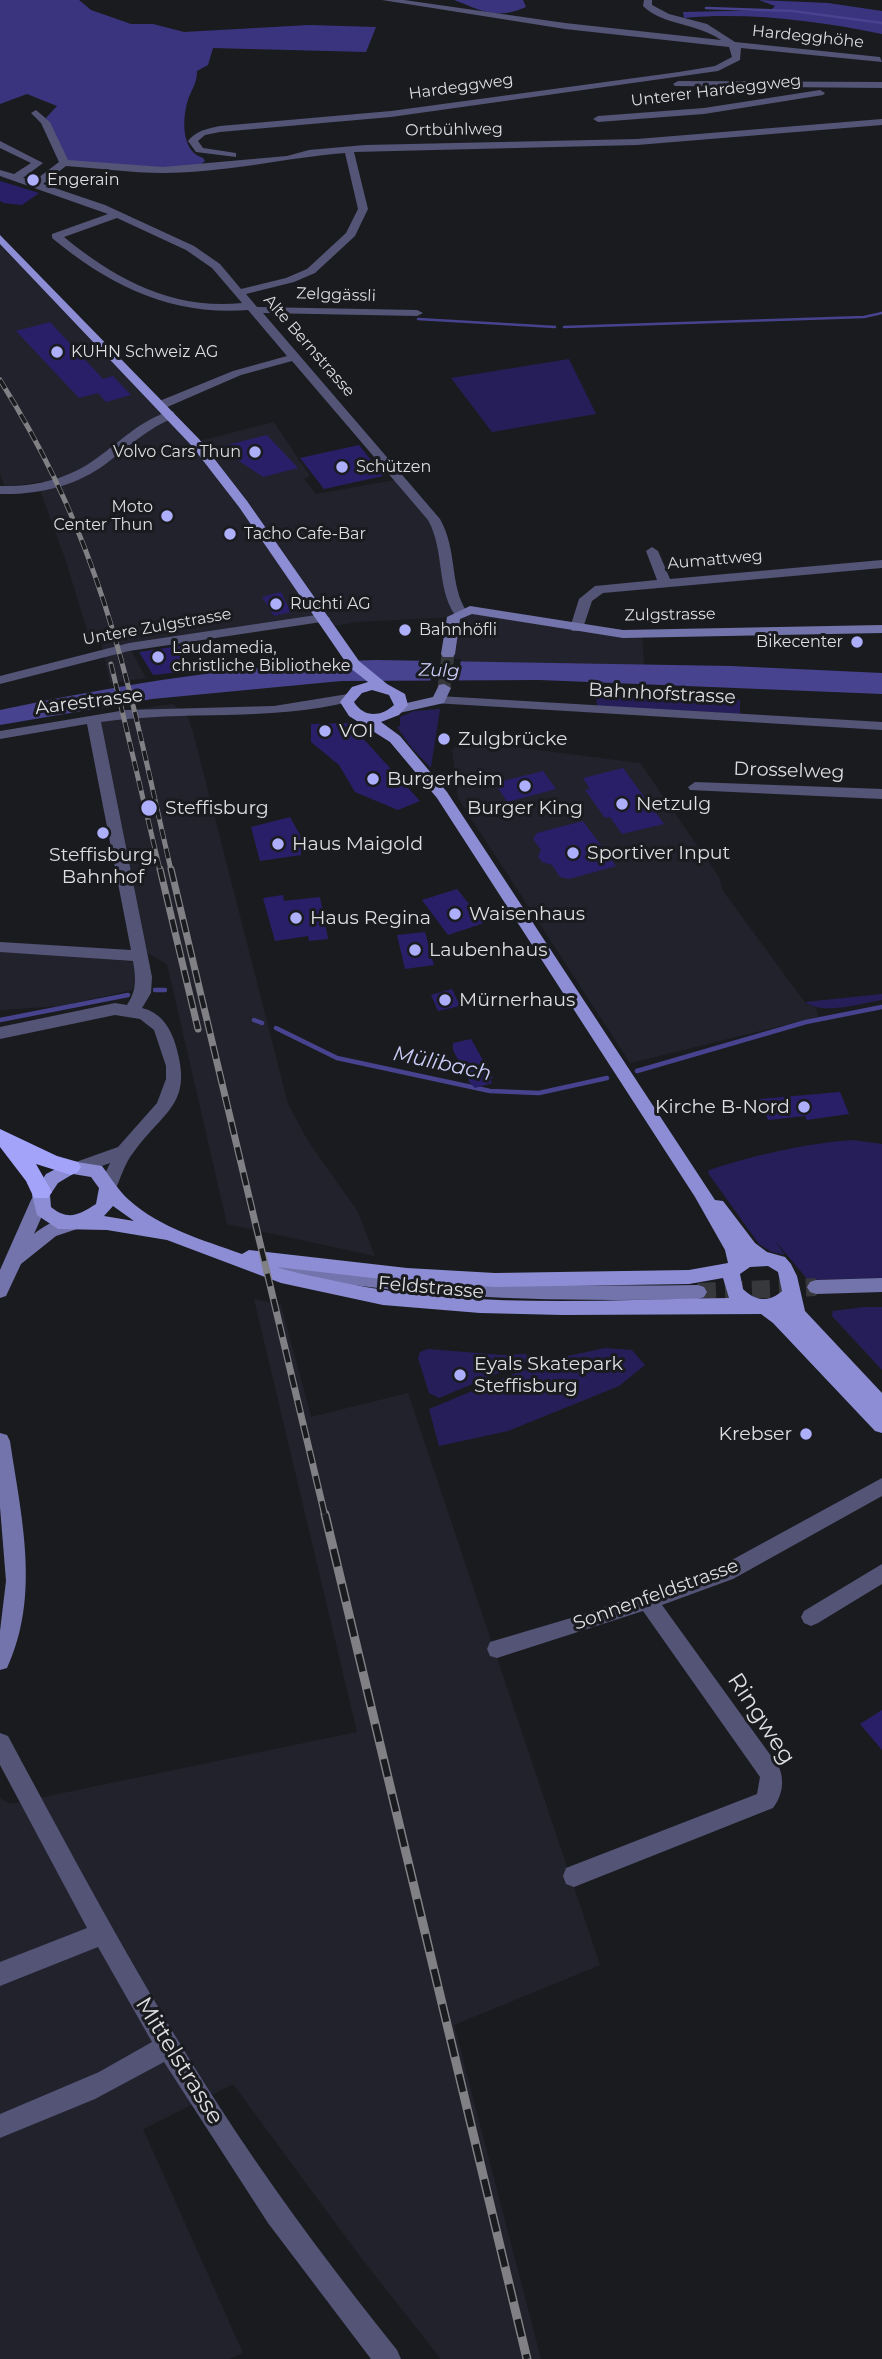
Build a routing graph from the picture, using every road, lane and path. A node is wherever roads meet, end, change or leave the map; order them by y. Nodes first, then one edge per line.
1 (386, 0) edge
2 (648, 0) edge
3 (732, 44) junction
4 (880, 60) edge
5 (608, 84) junction
6 (833, 85) junction
7 (882, 85) edge
8 (36, 113) dead end
9 (598, 119) dead end
10 (882, 122) edge
11 (0, 144) edge
12 (349, 150) junction
13 (309, 153) junction
14 (64, 163) junction
15 (0, 173) edge
16 (16, 178) junction
17 (36, 184) junction
18 (118, 214) junction
19 (0, 238) edge
20 (241, 292) junction
21 (253, 308) junction
22 (417, 313) dead end
23 (295, 357) junction
24 (166, 410) junction
25 (0, 491) edge
26 (652, 551) dead end
27 (882, 564) edge
28 (665, 583) junction
29 (460, 612) junction
30 (323, 618) junction
31 (578, 628) junction
32 (882, 629) edge
33 (448, 654) tunnel mouth
34 (351, 660) junction
35 (0, 680) edge
36 (380, 686) junction
37 (353, 692) junction
38 (398, 694) junction
39 (441, 694) junction
40 (310, 705) junction
41 (395, 712) junction
42 (360, 716) junction
43 (93, 719) junction
44 (882, 726) edge
45 (0, 735) edge
46 (395, 739) junction
47 (695, 787) dead end
48 (882, 794) edge
49 (0, 947) edge
50 (138, 956) junction
51 (132, 1010) junction
52 (0, 1032) edge
53 (5, 1141) edge
54 (124, 1151) junction
55 (77, 1167) junction
56 (109, 1189) junction
57 (701, 1192) junction
58 (41, 1196) junction
59 (76, 1223) junction
60 (169, 1234) junction
61 (235, 1256) junction
62 (762, 1258) junction
63 (16, 1259) junction
64 (735, 1267) junction
65 (882, 1285) edge
66 (816, 1287) tunnel mouth
67 (0, 1291) edge
68 (698, 1292) tunnel mouth
69 (790, 1295) junction
70 (758, 1306) junction
71 (882, 1406) edge
72 (882, 1425) edge
73 (0, 1441) edge
74 (882, 1486) edge
75 (882, 1573) edge
76 (648, 1602) junction
77 (811, 1617) dead end
78 (497, 1649) dead end
79 (0, 1661) edge
80 (0, 1742) edge
81 (6, 1769) edge
82 (574, 1876) dead end
83 (101, 1934) junction
84 (0, 1974) edge
85 (169, 2045) junction
86 (0, 2126) edge
87 (388, 2359) edge

1 - 3 street, Hardegghöhe
2 - 3 street
3 - 4 street, Hardegghöhe
3 - 5 street, Hardeggweg
5 - 6 street, Unterer Hardeggweg
5 - 13 street, Hardeggweg
6 - 7 street, Unterer Hardeggweg
6 - 9 street, Unterer Hardeggweg
8 - 14 street
10 - 12 street, Ortbühlweg
11 - 16 street
12 - 13 street, Ortbühlweg
12 - 20 street
13 - 14 street, Ortbühlweg
14 - 17 street
15 - 16 street, Alte Bernstrasse
16 - 17 street, Alte Bernstrasse
17 - 18 street, Alte Bernstrasse
18 - 20 street, Alte Bernstrasse
18 - 21 street, Zelggässli
19 - 24 main road
20 - 21 street, Alte Bernstrasse
21 - 22 street, Zelggässli
21 - 23 street, Alte Bernstrasse
23 - 24 street
23 - 29 street, Alte Bernstrasse
24 - 25 street
24 - 30 main road
26 - 28 street
27 - 28 street, Aumattweg
28 - 31 street, Aumattweg
29 - 31 main road, Zulgstrasse
29 - 33 main road
30 - 34 main road
30 - 35 street, Untere Zulgstrasse
31 - 32 main road, Zulgstrasse
34 - 36 main road
34 - 37 main road
36 - 37 main road
36 - 38 main road
37 - 40 street
37 - 42 main road
38 - 39 main road
38 - 41 main road
39 - 41 main road
39 - 44 street, Bahnhofstrasse
40 - 42 street
40 - 43 street, Aarestrasse
41 - 42 main road
41 - 46 main road
42 - 46 main road
43 - 45 street, Aarestrasse
43 - 50 street
46 - 57 main road
47 - 48 street, Drosselweg
49 - 50 street
50 - 51 street
51 - 52 street
51 - 54 street
53 - 55 highway
53 - 58 highway
54 - 55 street
54 - 56 street
55 - 56 main road
55 - 58 main road
56 - 59 main road
56 - 60 main road, Feldstrasse
57 - 62 main road
57 - 64 main road
58 - 59 main road
58 - 63 main road
59 - 60 main road, Feldstrasse
59 - 63 main road
60 - 61 main road, Feldstrasse
61 - 64 main road
61 - 68 main road, Feldstrasse
61 - 70 main road
62 - 64 main road
62 - 69 main road
63 - 67 main road
64 - 70 main road
65 - 66 main road
69 - 70 main road
69 - 71 main road
70 - 72 main road
73 - 79 main road
74 - 76 street, Sonnenfeldstrasse
75 - 77 street
76 - 78 street, Sonnenfeldstrasse
76 - 82 street, Ringweg
80 - 81 street, Mittelstrasse
81 - 83 street, Mittelstrasse
83 - 84 street
83 - 85 street, Mittelstrasse
85 - 86 street
85 - 87 street, Mittelstrasse

